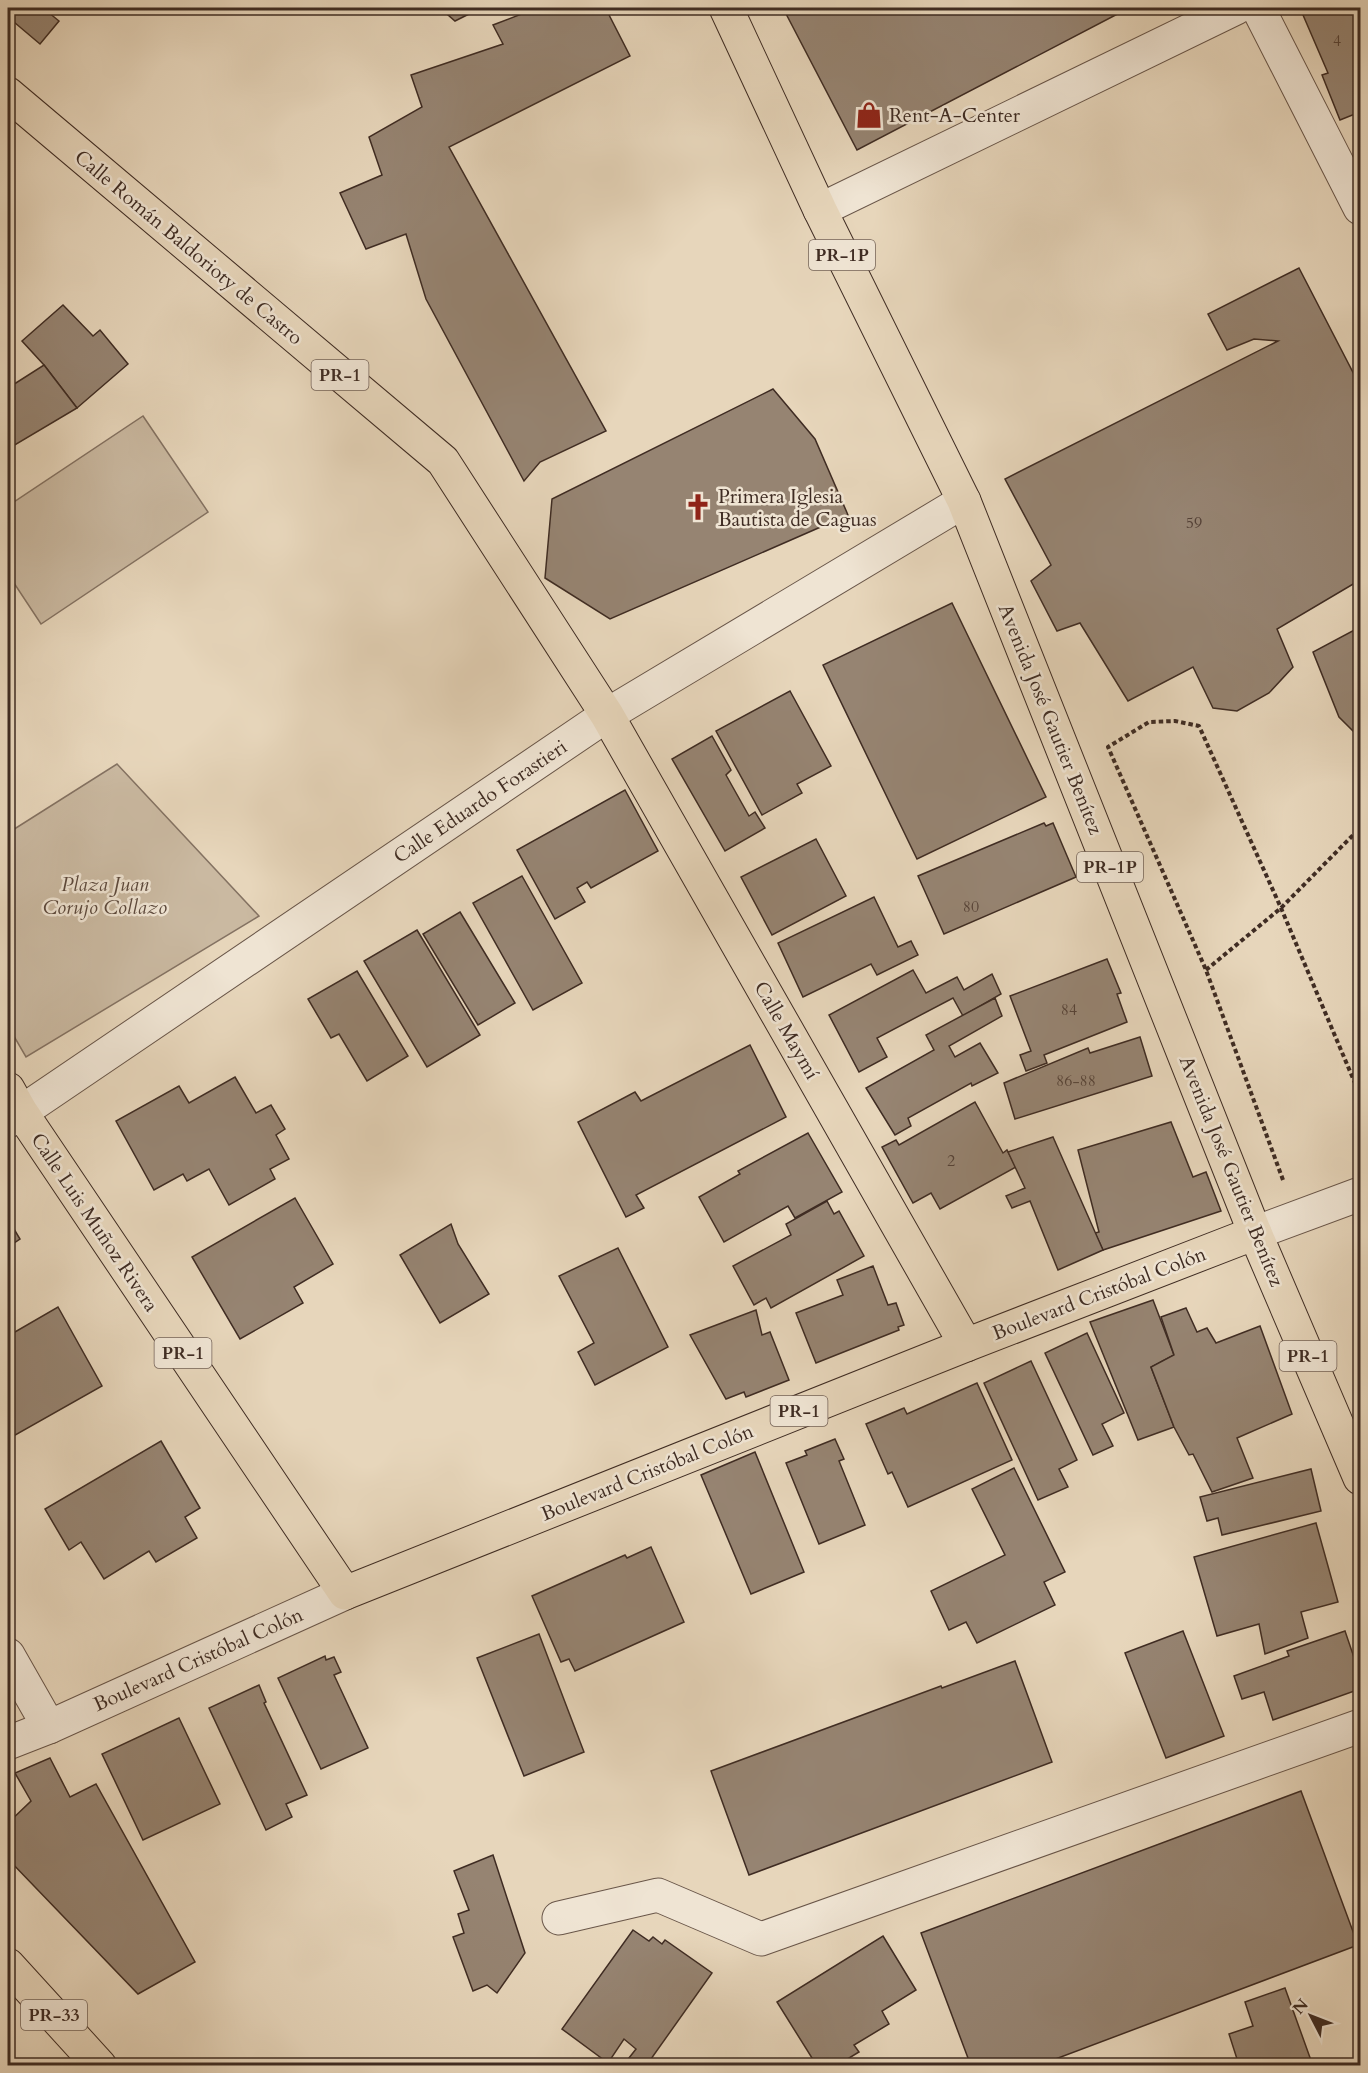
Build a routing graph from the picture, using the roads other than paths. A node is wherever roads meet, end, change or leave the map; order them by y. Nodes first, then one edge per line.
1 (726, 8) edge
2 (1236, 8) edge
3 (1258, 8) edge
4 (8, 94) edge
5 (1360, 208) edge
6 (820, 210) junction
7 (964, 501) junction
8 (607, 715) junction
9 (12, 1107) edge
10 (1360, 1194) edge
11 (1256, 1233) junction
12 (966, 1345) junction
13 (1360, 1478) edge
14 (345, 1593) junction
15 (8, 1655) edge
16 (1360, 1726) edge
17 (49, 1727) junction
18 (8, 1743) edge
19 (559, 1918) dead end
20 (8, 1965) edge
21 (100, 2066) edge

1 - 6 main road, Avenida José Gautier Benítez / PR-1P
2 - 6 street
3 - 5 street
4 - 8 main road, Calle Román Baldorioty de Castro / PR-1
6 - 7 main road, Avenida José Gautier Benítez / PR-1P
7 - 8 street, Calle Eduardo Forastieri
7 - 11 main road, Avenida José Gautier Benítez / PR-1P
8 - 9 street, Calle Eduardo Forastieri
8 - 12 main road, Calle Maymí / PR-1
9 - 14 main road, Calle Luis Muñoz Rivera / PR-1
10 - 11 street, Boulevard Cristóbal Colón
11 - 12 main road, Boulevard Cristóbal Colón / PR-1
11 - 13 main road, Avenida José Gautier Benítez / PR-1
12 - 14 main road, Boulevard Cristóbal Colón / PR-1
14 - 17 street, Boulevard Cristóbal Colón
15 - 17 street
16 - 19 street
17 - 18 street, Boulevard Cristóbal Colón
20 - 21 main road, PR-33

